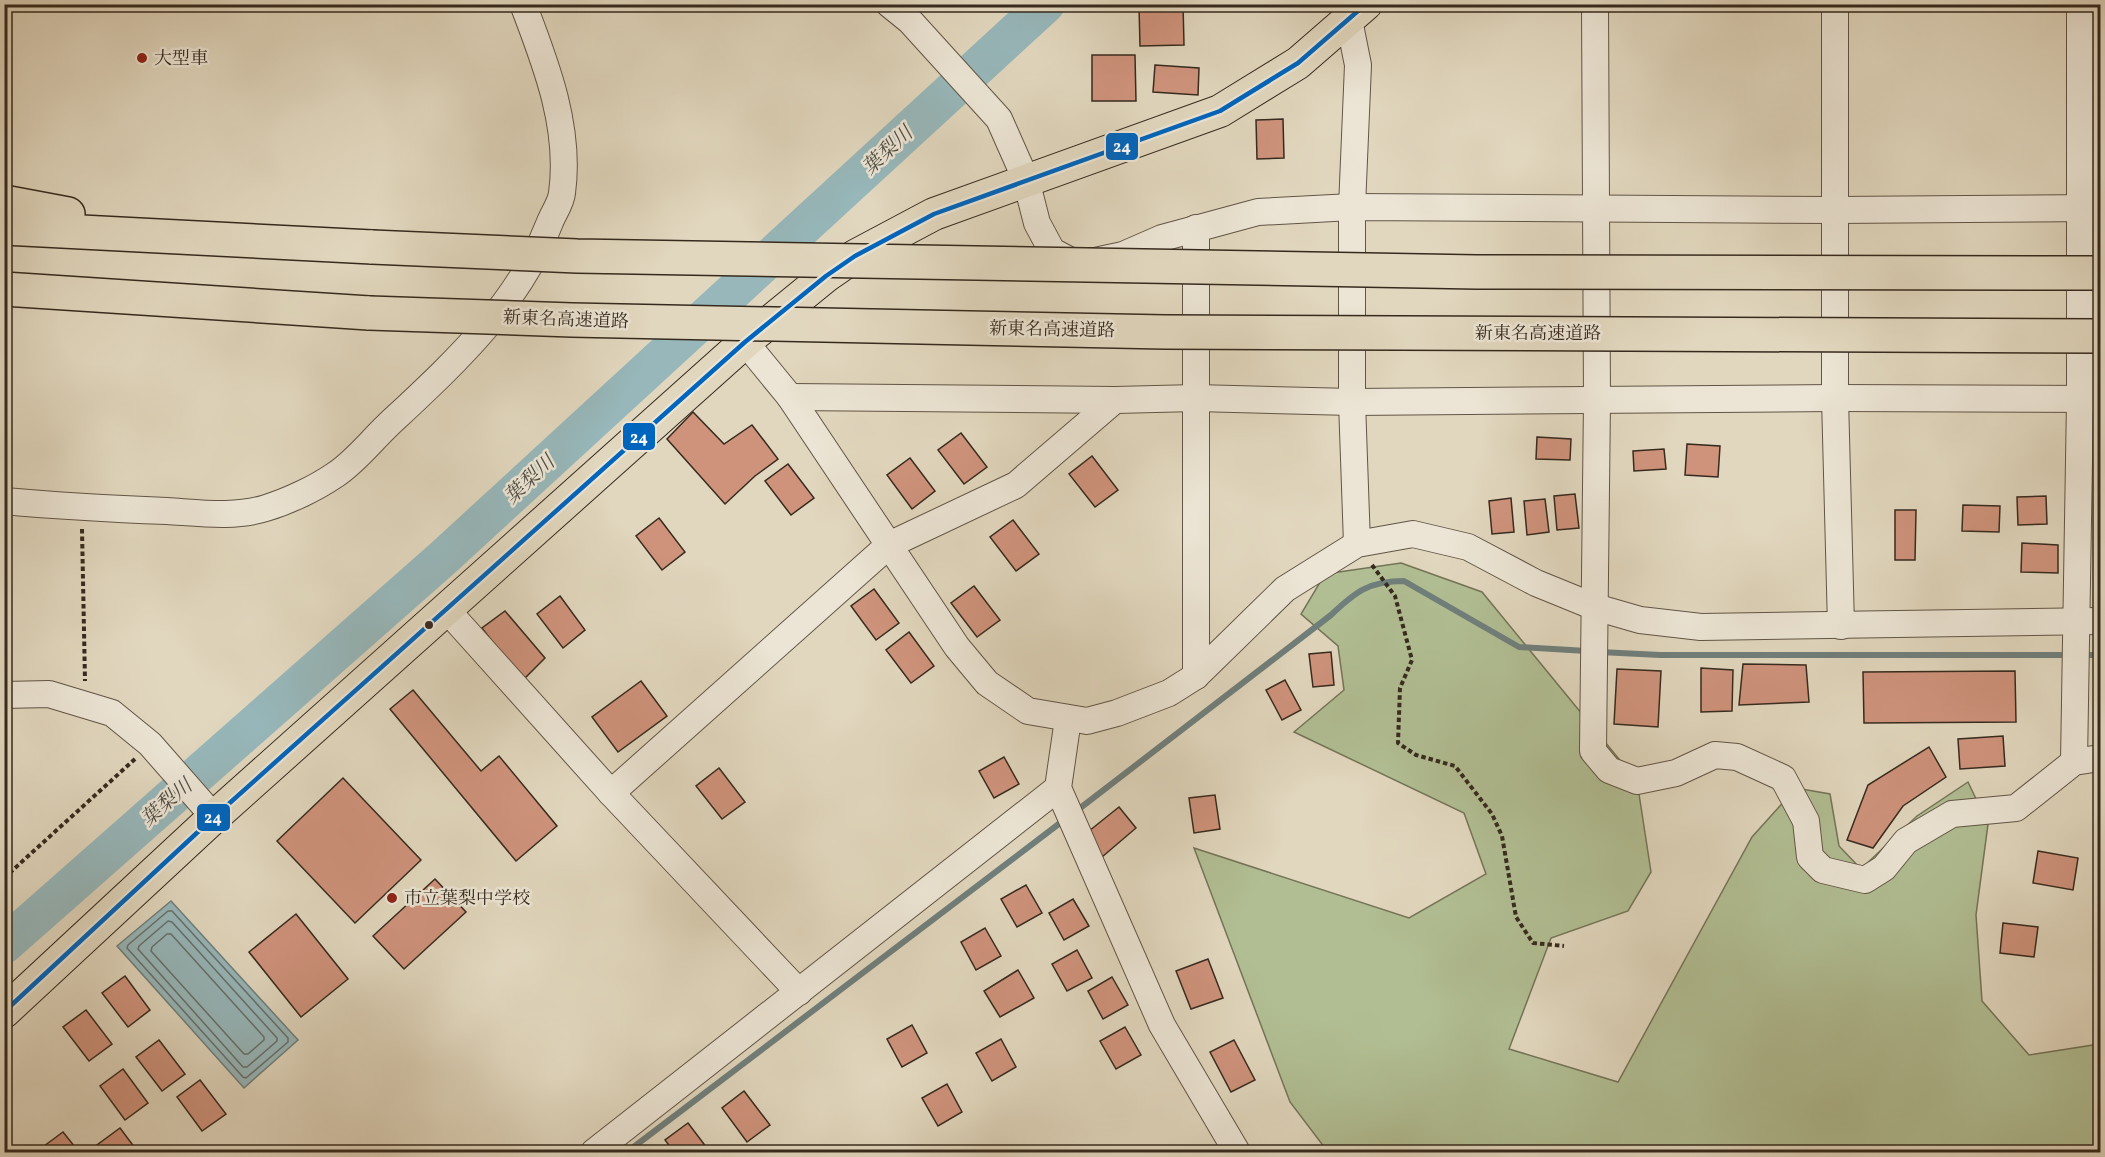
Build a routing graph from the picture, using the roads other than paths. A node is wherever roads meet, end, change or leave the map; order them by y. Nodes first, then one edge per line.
1 (523, 4) edge
2 (889, 4) edge
3 (1595, 4) edge
4 (1835, 4) edge
5 (2080, 4) edge
6 (1358, 12) edge
7 (1026, 180) junction
8 (4, 202) edge
9 (1352, 207) junction
10 (1596, 208) junction
11 (2090, 208) edge
12 (1835, 210) junction
13 (4, 228) edge
14 (1196, 228) junction
15 (187, 236) junction
16 (2100, 273) edge
17 (4, 289) edge
18 (2100, 336) edge
19 (745, 342) junction
20 (790, 397) junction
21 (1196, 398) junction
22 (1835, 398) junction
23 (2090, 399) edge
24 (1114, 400) junction
25 (1597, 400) junction
26 (1352, 402) junction
27 (4, 501) edge
28 (1358, 544) junction
29 (889, 545) junction
30 (1595, 607) junction
31 (446, 609) junction
32 (2089, 621) edge
33 (1841, 626) junction
34 (1196, 676) junction
35 (4, 696) edge
36 (1068, 719) junction
37 (2100, 758) edge
38 (2074, 762) junction
39 (1058, 788) junction
40 (611, 793) junction
41 (214, 817) junction
42 (799, 992) junction
43 (4, 1012) edge
44 (594, 1152) edge
45 (1237, 1152) edge

1 - 27 street
2 - 7 street
3 - 10 street
4 - 12 street
5 - 11 street
6 - 7 main road
6 - 9 street
7 - 14 street
7 - 19 main road
8 - 15 highway
9 - 10 street
9 - 14 street
9 - 26 street
10 - 12 street
10 - 25 street
11 - 12 street
11 - 23 street
12 - 22 street
13 - 15 highway
14 - 21 street
15 - 16 highway, bridge
17 - 18 highway, 新東名高速道路, bridge
19 - 20 street
19 - 31 main road
20 - 24 street
20 - 29 street
21 - 24 street
21 - 26 street
21 - 34 street
22 - 23 street
22 - 25 street
22 - 33 street
23 - 32 street
24 - 29 street
25 - 26 street
25 - 30 street
26 - 28 street
28 - 30 street
28 - 34 street
29 - 36 street
29 - 40 street
30 - 33 street
30 - 38 street
31 - 40 street
31 - 41 main road
32 - 33 street
32 - 38 street
34 - 36 street
35 - 41 street
36 - 39 street
37 - 38 street
39 - 42 street
39 - 45 street
40 - 42 street
41 - 43 main road
42 - 44 street

